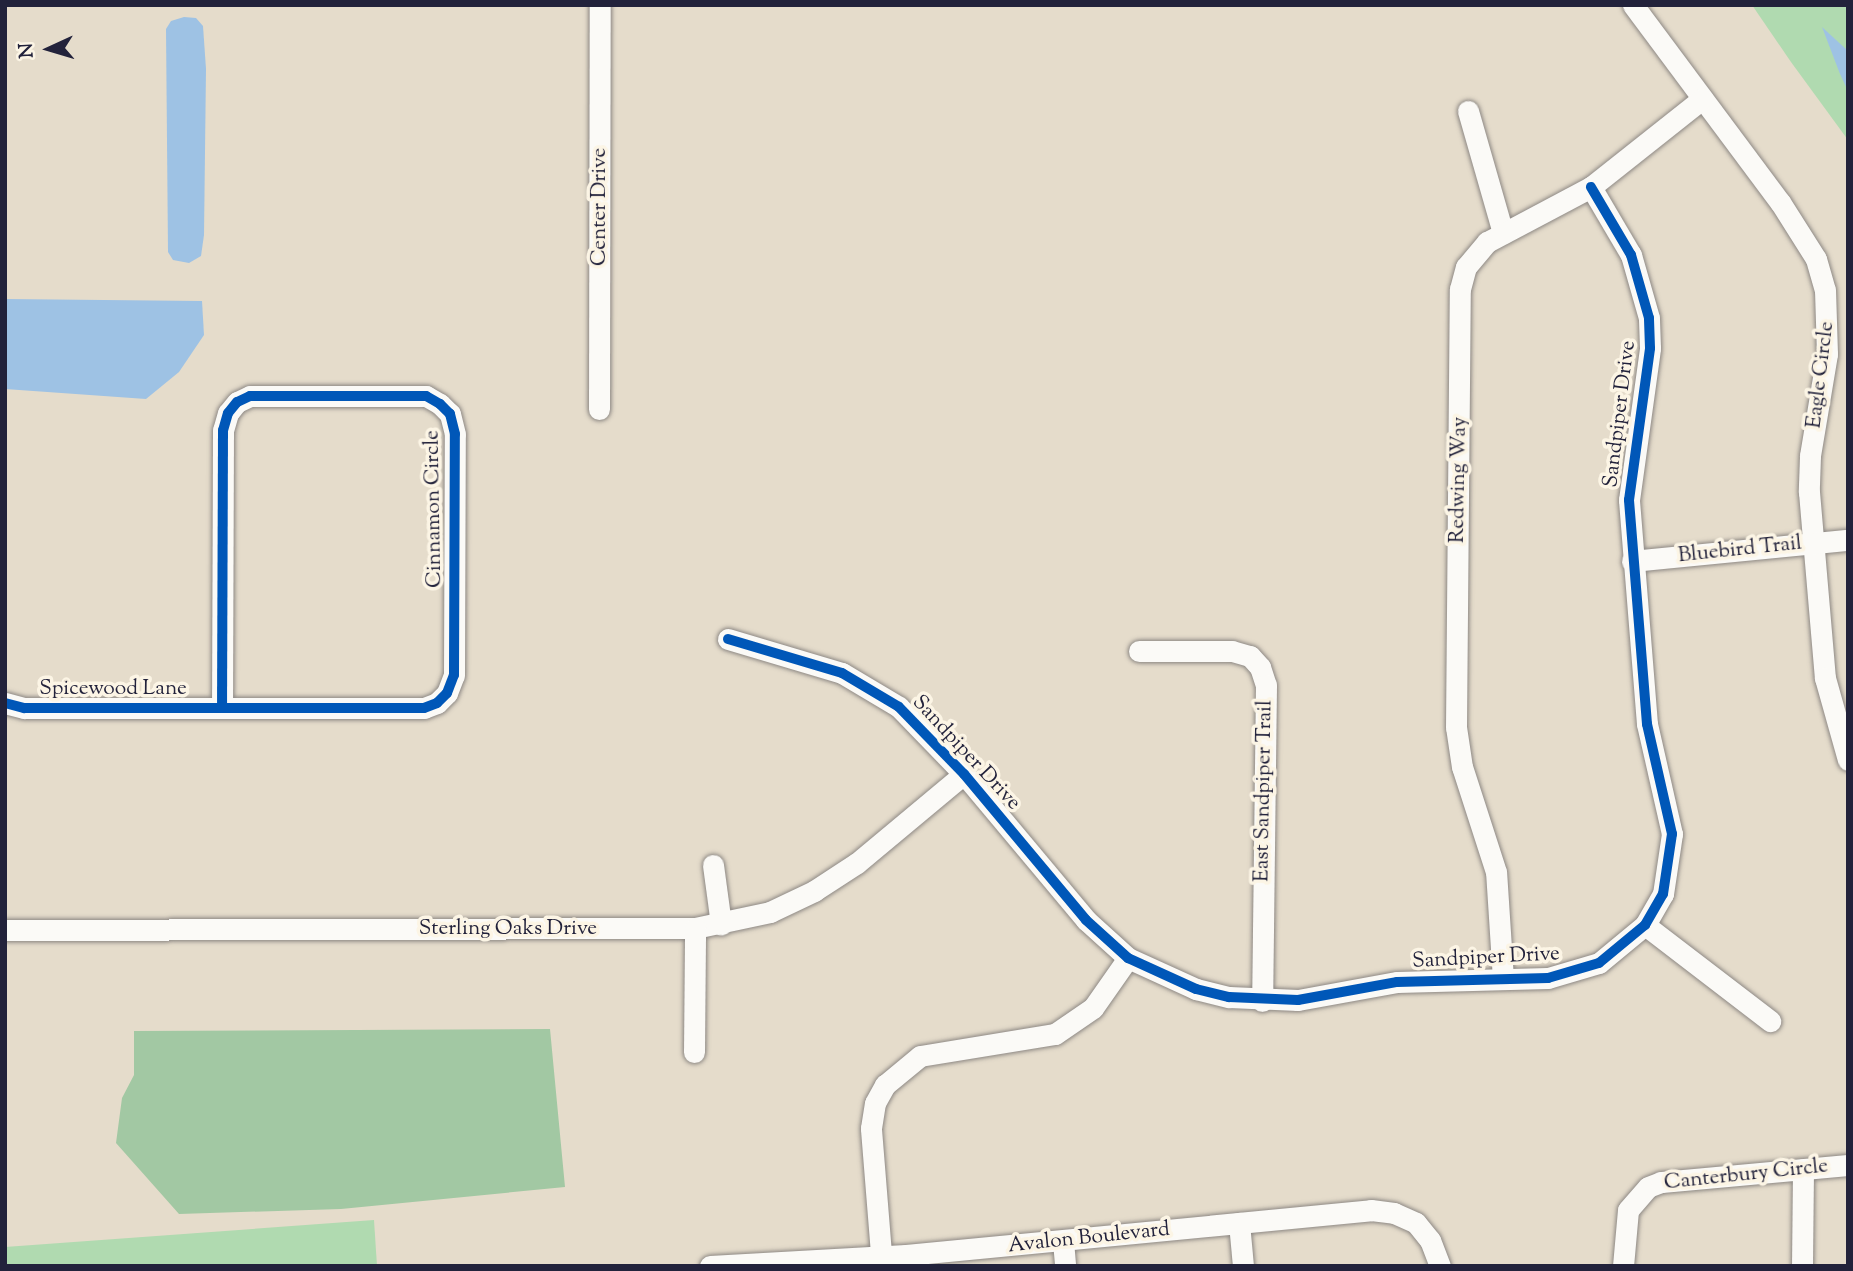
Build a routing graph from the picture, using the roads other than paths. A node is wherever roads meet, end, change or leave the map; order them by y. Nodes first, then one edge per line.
1 (600, 5) edge
2 (1633, 5) edge
3 (1702, 99) junction
4 (1468, 111) dead end
5 (1591, 187) junction
6 (1503, 233) junction
7 (599, 409) dead end
8 (1848, 540) edge
9 (1812, 543) junction
10 (1632, 561) junction
11 (727, 639) dead end
12 (1139, 652) dead end
13 (5, 703) edge
14 (222, 708) junction
15 (1848, 760) edge
16 (964, 774) junction
17 (713, 864) dead end
18 (721, 924) junction
19 (1645, 925) junction
20 (695, 928) junction
21 (5, 930) edge
22 (1128, 958) junction
23 (1503, 979) junction
24 (1262, 1001) junction
25 (1770, 1021) dead end
26 (694, 1052) dead end
27 (1848, 1165) edge
28 (1802, 1169) junction
29 (1239, 1223) junction
30 (1063, 1241) junction
31 (881, 1260) edge
32 (710, 1266) edge
33 (1065, 1266) edge
34 (1243, 1266) edge
35 (1440, 1266) edge
36 (1623, 1266) edge
37 (1802, 1266) edge

1 - 7 street, Center Drive
2 - 3 street, Eagle Circle
3 - 5 street, Redwing Way
3 - 9 street, Eagle Circle
4 - 6 street
5 - 6 street, Redwing Way
5 - 10 street, Sandpiper Drive
6 - 23 street, Redwing Way
8 - 9 street, Bluebird Trail
9 - 10 street, Bluebird Trail
9 - 15 street, Eagle Circle
10 - 19 street, Sandpiper Drive
11 - 16 street, Sandpiper Drive
12 - 24 street, East Sandpiper Trail
13 - 14 street, Spicewood Lane
14 - 14 street, Cinnamon Circle
16 - 18 street, Sterling Oaks Drive
16 - 22 street, Sandpiper Drive
17 - 18 street
18 - 20 street, Sterling Oaks Drive
19 - 23 street, Sandpiper Drive
19 - 25 street
20 - 21 street, Sterling Oaks Drive
20 - 26 street
22 - 24 street, Sandpiper Drive
22 - 31 street
23 - 24 street, Sandpiper Drive
27 - 28 street, Canterbury Circle
28 - 36 street, Canterbury Circle
28 - 37 street
29 - 30 street, Avalon Boulevard
29 - 34 street
29 - 35 street, Avalon Boulevard
30 - 31 street, Avalon Boulevard
30 - 33 street
31 - 32 street, Avalon Boulevard

